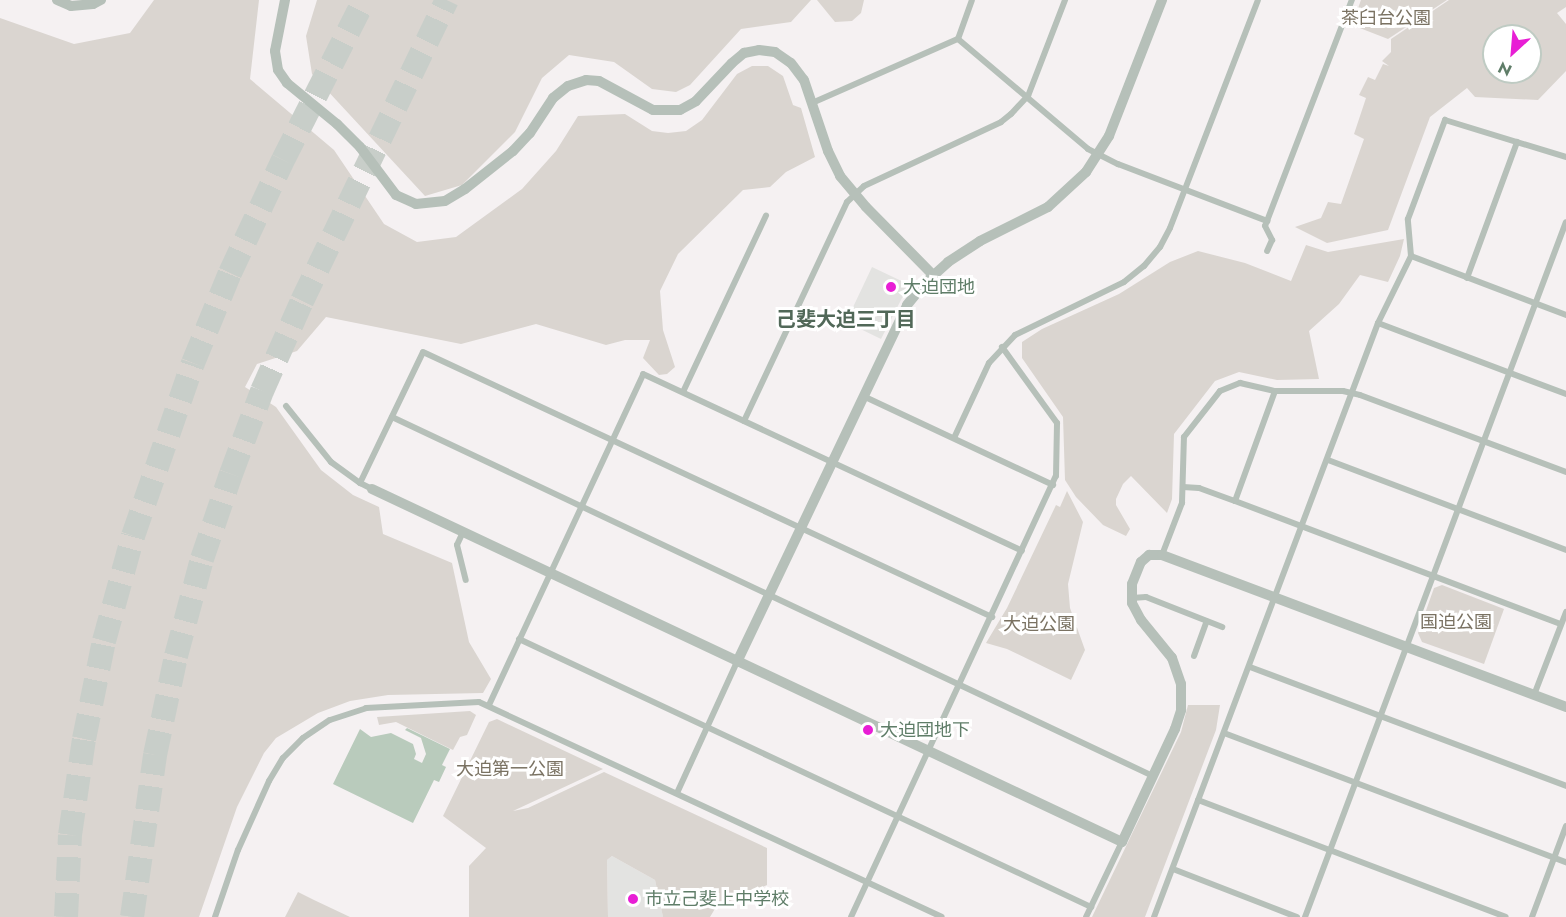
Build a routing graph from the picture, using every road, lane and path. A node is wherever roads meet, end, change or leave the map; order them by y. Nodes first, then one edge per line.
1 (57, 0) edge
2 (101, 0) edge
3 (285, 0) edge
4 (972, 0) edge
5 (1065, 0) edge
6 (1162, 0) edge
7 (1258, 0) edge
8 (1352, 0) edge
9 (958, 39) junction
10 (1028, 96) junction
11 (812, 103) junction
12 (1517, 142) junction
13 (1098, 155) junction
14 (1566, 158) edge
15 (1184, 190) junction
16 (855, 194) junction
17 (766, 216) dead end
18 (1267, 221) junction
19 (1566, 222) edge
20 (1267, 251) dead end
21 (1411, 256) junction
22 (933, 275) junction
23 (1467, 278) junction
24 (1535, 303) junction
25 (1566, 315) edge
26 (1378, 323) junction
27 (1002, 347) junction
28 (1509, 372) junction
29 (1275, 391) junction
30 (683, 393) junction
31 (1353, 393) junction
32 (1566, 394) edge
33 (863, 396) junction
34 (286, 406) dead end
35 (392, 417) junction
36 (744, 421) junction
37 (954, 438) junction
38 (612, 440) junction
39 (1484, 441) junction
40 (1328, 460) junction
41 (831, 462) junction
42 (1566, 472) edge
43 (360, 483) junction
44 (1053, 485) junction
45 (1183, 487) junction
46 (372, 489) joint
47 (1235, 501) junction
48 (581, 507) junction
49 (1458, 509) junction
50 (1303, 526) junction
51 (800, 528) junction
52 (463, 532) junction
53 (1566, 550) edge
54 (1022, 552) junction
55 (1162, 555) junction
56 (550, 573) junction
57 (1433, 575) junction
58 (466, 580) dead end
59 (769, 594) junction
60 (1131, 598) junction
61 (1276, 598) junction
62 (1566, 612) edge
63 (992, 617) junction
64 (1207, 621) junction
65 (1561, 624) junction
66 (1222, 627) dead end
67 (519, 639) junction
68 (1406, 647) junction
69 (1194, 656) dead end
70 (737, 662) junction
71 (1250, 667) junction
72 (960, 685) junction
73 (1534, 695) junction
74 (489, 705) junction
75 (1566, 707) edge
76 (1380, 716) junction
77 (708, 726) junction
78 (1224, 733) junction
79 (928, 751) junction
80 (1153, 776) junction
81 (1356, 782) junction
82 (1566, 786) edge
83 (677, 793) junction
84 (1198, 800) junction
85 (898, 817) junction
86 (1566, 826) edge
87 (1122, 842) junction
88 (1330, 851) junction
89 (1554, 857) junction
90 (1566, 862) edge
91 (1173, 869) junction
92 (868, 882) junction
93 (1091, 907) junction
94 (215, 917) edge
95 (851, 917) edge
96 (942, 917) edge
97 (1086, 917) edge
98 (1154, 917) edge
99 (1297, 917) edge
100 (1305, 917) edge
101 (1506, 917) edge
102 (1532, 917) edge

1 - 2 street
3 - 11 street
4 - 9 street
5 - 10 street
6 - 13 street
7 - 15 street
8 - 18 street
9 - 10 street
9 - 11 street
10 - 13 street
10 - 16 street
11 - 16 street
12 - 14 street
12 - 21 street
12 - 23 street
13 - 15 street
13 - 22 street
15 - 18 street
15 - 27 street
16 - 22 street
16 - 36 street
17 - 30 street
18 - 20 street
19 - 24 street
21 - 23 street
21 - 26 street
22 - 33 street
23 - 24 street
24 - 25 street
24 - 28 street
26 - 28 street
26 - 31 street
27 - 37 street
27 - 44 street
28 - 32 street
28 - 39 street
29 - 31 street
29 - 45 street
29 - 47 street
30 - 36 street
30 - 38 street
31 - 39 street
31 - 40 street
33 - 37 street
33 - 41 street
34 - 43 street
35 - 38 street
35 - 43 street
35 - 48 street
36 - 41 street
37 - 44 street
38 - 48 street
38 - 51 street
39 - 42 street
39 - 49 street
40 - 49 street
40 - 50 street
41 - 51 street
41 - 54 street
43 - 46 street
44 - 54 street
45 - 47 street
45 - 55 street
46 - 52 street
47 - 50 street
48 - 56 street
48 - 59 street
49 - 53 street
49 - 57 street
50 - 57 street
50 - 61 street
51 - 59 street
51 - 63 street
52 - 56 street
52 - 58 street
54 - 63 street
55 - 60 street
55 - 61 street
56 - 67 street
56 - 70 street
57 - 65 street
57 - 68 street
59 - 70 street
59 - 72 street
60 - 64 street
60 - 80 street
61 - 68 street
61 - 71 street
62 - 65 street
63 - 72 street
64 - 66 street
64 - 69 street
65 - 73 street
67 - 74 street
67 - 77 street
68 - 73 street
68 - 76 street
70 - 77 street
70 - 79 street
71 - 76 street
71 - 78 street
72 - 79 street
72 - 80 street
73 - 75 street
74 - 83 street
74 - 94 street
76 - 81 street
76 - 82 street
77 - 83 street
77 - 85 street
78 - 81 street
78 - 84 street
79 - 85 street
79 - 87 street
80 - 87 street
81 - 88 street
81 - 89 street
83 - 92 street
84 - 88 street
84 - 91 street
85 - 92 street
85 - 93 street
86 - 89 street
87 - 93 street
88 - 100 street
88 - 101 street
89 - 90 street
89 - 102 street
91 - 98 street
91 - 99 street
92 - 95 street
92 - 96 street
93 - 97 street

